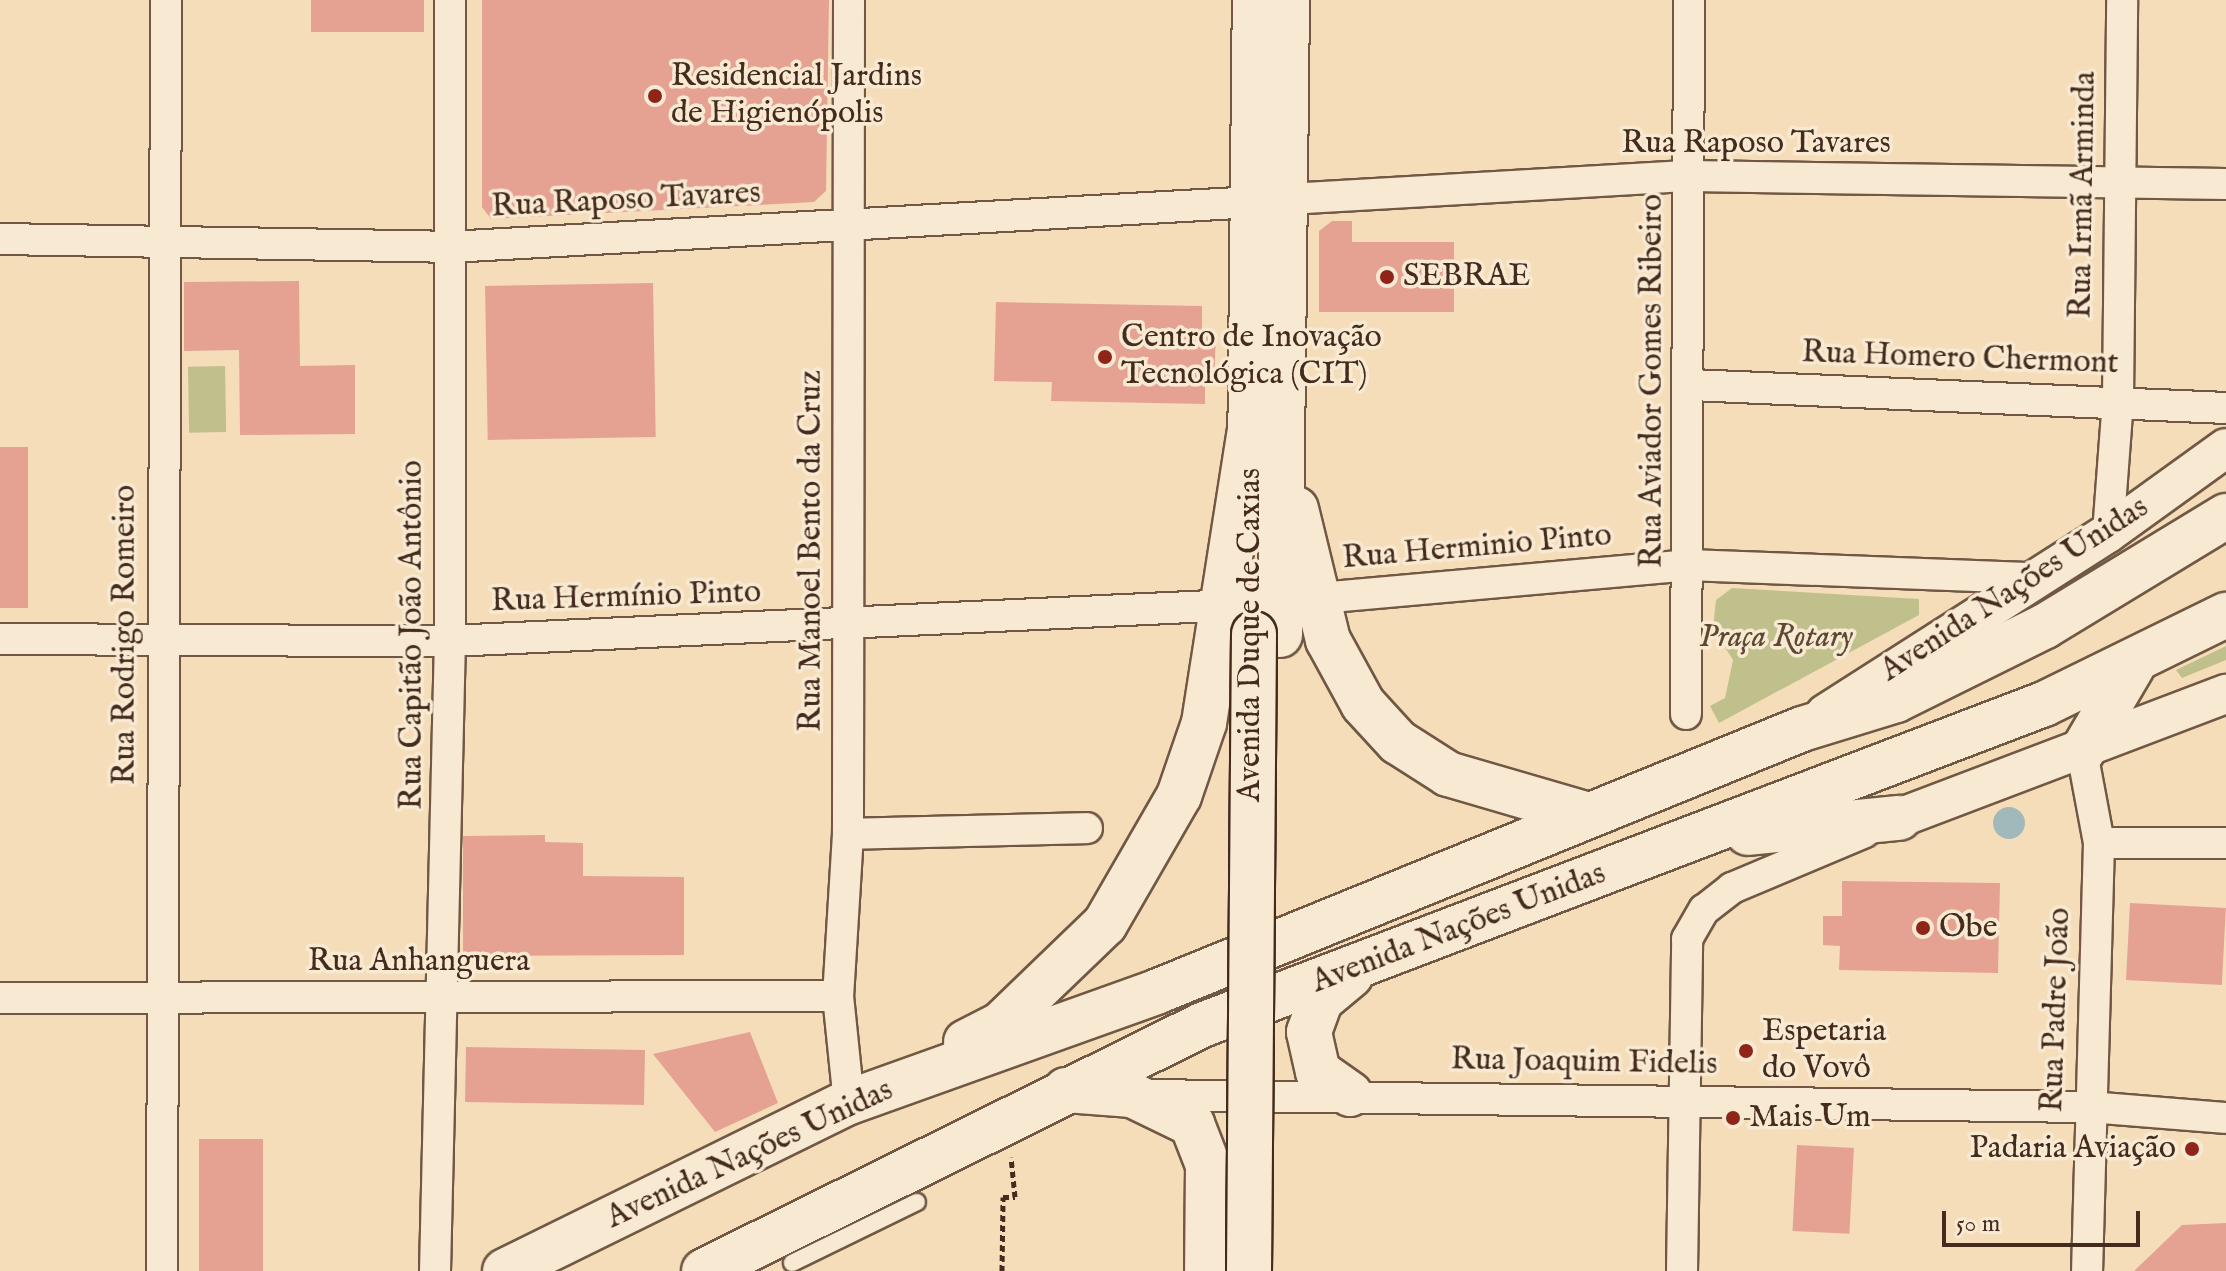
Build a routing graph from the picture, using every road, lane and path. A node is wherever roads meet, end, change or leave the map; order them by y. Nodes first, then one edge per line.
1 (166, 0) edge
2 (450, 0) edge
3 (849, 0) edge
4 (1255, 0) edge
5 (1287, 0) edge
6 (1689, 0) edge
7 (2122, 0) edge
8 (1690, 176) junction
9 (2121, 181) junction
10 (2226, 184) edge
11 (1271, 201) junction
12 (849, 224) junction
13 (0, 239) edge
14 (168, 242) junction
15 (450, 247) junction
16 (1691, 385) junction
17 (2118, 400) junction
18 (2226, 408) edge
19 (1266, 443) junction
20 (2226, 448) edge
21 (2226, 516) edge
22 (2108, 533) junction
23 (1688, 565) junction
24 (2034, 578) junction
25 (1320, 598) junction
26 (2226, 615) edge
27 (1252, 619) junction
28 (847, 625) junction
29 (160, 638) junction
30 (0, 639) edge
31 (450, 641) junction
32 (2132, 667) junction
33 (2226, 694) edge
34 (1686, 714) dead end
35 (1802, 729) junction
36 (2082, 752) junction
37 (1588, 815) junction
38 (1899, 818) junction
39 (1087, 828) dead end
40 (848, 834) junction
41 (1690, 839) junction
42 (2099, 843) junction
43 (2226, 843) edge
44 (1357, 970) junction
45 (838, 996) junction
46 (445, 997) junction
47 (0, 998) edge
48 (163, 1000) junction
49 (929, 1074) junction
50 (1064, 1091) junction
51 (1350, 1094) junction
52 (1132, 1095) junction
53 (1684, 1100) junction
54 (849, 1102) junction
55 (2089, 1107) junction
56 (2226, 1118) edge
57 (910, 1187) junction
58 (925, 1219) dead end
59 (792, 1263) dead end
60 (522, 1266) edge
61 (162, 1271) edge
62 (435, 1271) edge
63 (704, 1271) edge
64 (1207, 1271) edge
65 (1249, 1271) edge
66 (1279, 1271) edge
67 (1682, 1271) edge
68 (2087, 1271) edge

1 - 14 street, Rua Rodrigo Romeiro
2 - 15 street, Rua Capitão João Antônio
3 - 12 street, Rua Manoel Bento da Cruz
4 - 11 main road, Avenida Duque de Caxias
5 - 11 main road, Avenida Duque de Caxias
6 - 8 street, Rua Aviador Gomes Ribeiro
7 - 9 street, Rua Irmã Arminda
8 - 9 street, Rua Raposo Tavares
8 - 11 street, Rua Raposo Tavares
8 - 16 street, Rua Aviador Gomes Ribeiro
9 - 10 street, Rua Raposo Tavares
9 - 17 street, Rua Irmã Arminda
11 - 12 street, Rua Raposo Tavares
11 - 19 main road, Avenida Duque de Caxias
12 - 15 street, Rua Raposo Tavares
12 - 28 street, Rua Manoel Bento da Cruz
13 - 14 street, Rua Raposo Tavares
14 - 15 street, Rua Raposo Tavares
14 - 29 street, Rua Rodrigo Romeiro
15 - 31 street, Rua Capitão João Antônio
16 - 17 street, Rua Homero Chermont
16 - 23 street, Rua Aviador Gomes Ribeiro
17 - 18 street, Rua Homero Chermont
17 - 22 street, Rua Irmã Arminda
19 - 25 main road
19 - 27 main road, Avenida Duque de Caxias
19 - 27 main road
20 - 22 street, Avenida Nações Unidas
21 - 35 main road, Avenida Nações Unidas
22 - 24 street, Avenida Nações Unidas
23 - 24 street
23 - 25 street, Rua Herminio Pinto
23 - 34 street, Rua Aviador Gomes Ribeiro
24 - 35 street, Avenida Nações Unidas
25 - 37 main road
26 - 32 main road, Avenida Nações Unidas
27 - 28 street, Rua Hermínio Pinto
27 - 49 main road
27 - 65 main road, Avenida Duque de Caxias, bridge
27 - 66 main road, Avenida Duque de Caxias
28 - 31 street, Rua Hermínio Pinto
28 - 40 street, Rua Manoel Bento da Cruz
29 - 30 street, Rua Hermínio Pinto
29 - 31 street, Rua Hermínio Pinto
29 - 48 street, Rua Rodrigo Romeiro
31 - 46 street, Rua Capitão João Antônio
32 - 36 main road
32 - 41 main road, Avenida Nações Unidas
33 - 36 street
35 - 37 main road, Avenida Nações Unidas
36 - 38 street
36 - 42 street, Rua Padre João
37 - 49 main road, Avenida Nações Unidas
38 - 41 main road
38 - 53 street
39 - 40 street
40 - 45 street, Rua Manoel Bento da Cruz
41 - 44 main road, Avenida Nações Unidas
42 - 43 street
42 - 55 street, Rua Padre João
44 - 50 main road, Avenida Nações Unidas
44 - 51 main road
45 - 46 street, Rua Anhanguera
45 - 54 street, Rua Manoel Bento da Cruz
46 - 48 street, Rua Anhanguera
46 - 62 street, Rua Capitão João Antônio
47 - 48 street, Rua Anhanguera
48 - 61 street, Rua Rodrigo Romeiro
49 - 54 main road, Avenida Nações Unidas
50 - 52 main road
50 - 57 main road, Avenida Nações Unidas
51 - 52 street, Rua Joaquim Fidelis
51 - 53 street, Rua Joaquim Fidelis
52 - 64 main road
53 - 55 street, Rua Joaquim Fidelis
53 - 67 street
54 - 60 main road, Avenida Nações Unidas
55 - 56 street, Rua Joaquim Fidelis
55 - 68 street, Rua Padre João
57 - 58 lane
57 - 59 lane
57 - 63 main road, Avenida Nações Unidas

